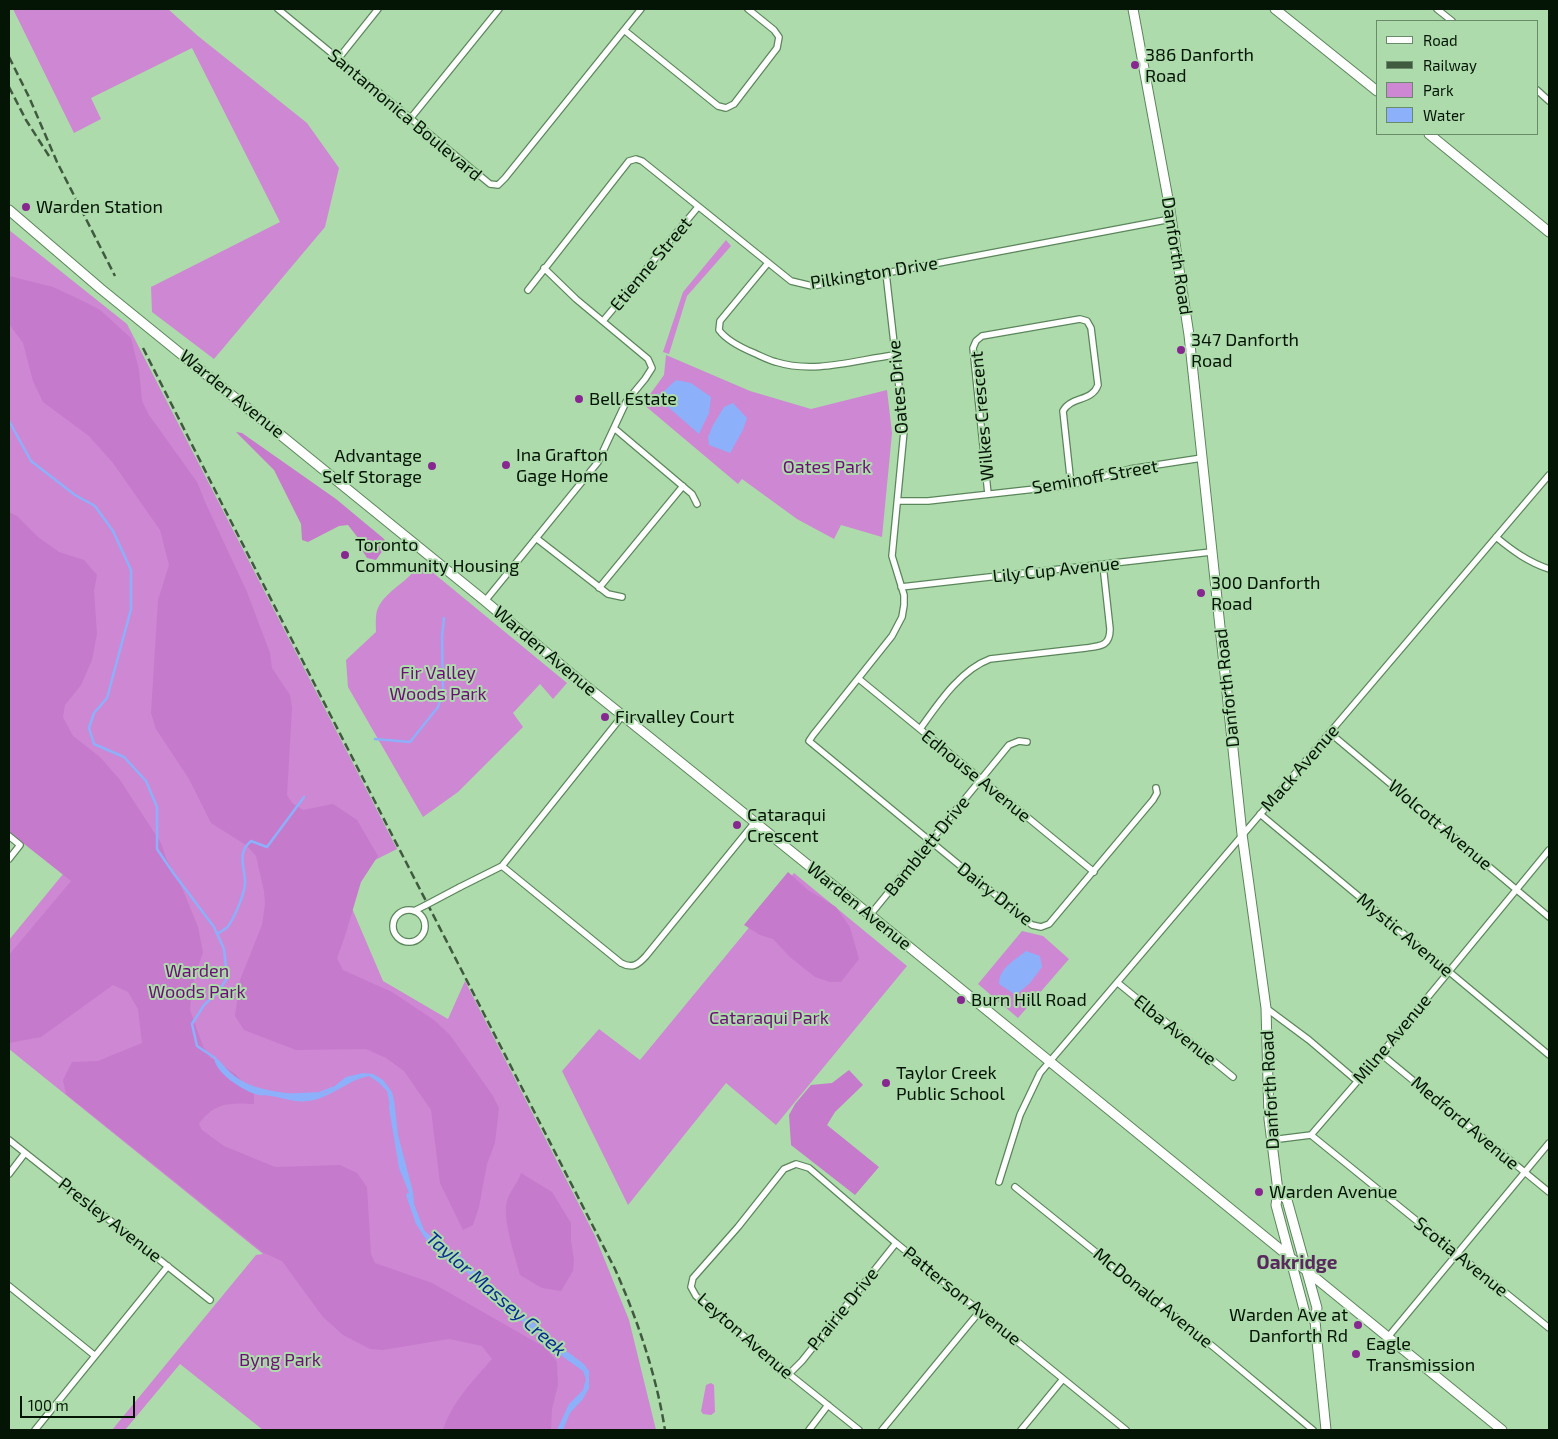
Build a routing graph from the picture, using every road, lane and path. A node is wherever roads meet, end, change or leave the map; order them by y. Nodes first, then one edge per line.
1 (278, 9) edge
2 (378, 9) edge
3 (499, 9) edge
4 (641, 9) edge
5 (748, 9) edge
6 (1133, 9) edge
7 (1276, 9) edge
8 (1437, 9) edge
9 (1451, 20) edge
10 (624, 30) junction
11 (338, 60) junction
12 (1376, 90) edge
13 (1538, 91) edge
14 (1549, 101) edge
15 (410, 119) junction
16 (1430, 135) edge
17 (698, 207) junction
18 (9, 210) edge
19 (1171, 219) junction
20 (1549, 232) edge
21 (768, 264) junction
22 (544, 268) junction
23 (886, 273) junction
24 (528, 290) dead end
25 (603, 321) junction
26 (895, 355) junction
27 (614, 428) junction
28 (1202, 458) junction
29 (1549, 475) edge
30 (1071, 485) junction
31 (683, 486) junction
32 (988, 494) junction
33 (898, 501) junction
34 (697, 504) dead end
35 (1496, 537) junction
36 (536, 538) junction
37 (1211, 552) junction
38 (1104, 565) junction
39 (1549, 569) edge
40 (902, 587) junction
41 (599, 588) junction
42 (622, 597) dead end
43 (485, 601) junction
44 (859, 680) junction
45 (623, 715) junction
46 (920, 729) junction
47 (1330, 733) junction
48 (1026, 742) dead end
49 (981, 780) junction
50 (1156, 788) dead end
51 (1260, 814) junction
52 (755, 822) junction
53 (1242, 834) junction
54 (9, 836) edge
55 (931, 843) junction
56 (1549, 850) edge
57 (9, 859) edge
58 (502, 866) junction
59 (1094, 872) junction
60 (1516, 890) junction
61 (414, 911) junction
62 (870, 914) junction
63 (1549, 917) edge
64 (1448, 971) junction
65 (1118, 983) junction
66 (1266, 1008) junction
67 (1381, 1054) junction
68 (1549, 1056) edge
69 (1050, 1062) junction
70 (1233, 1076) dead end
71 (1356, 1081) junction
72 (1311, 1135) junction
73 (9, 1140) edge
74 (1270, 1140) junction
75 (1549, 1143) edge
76 (25, 1153) junction
77 (796, 1164) joint
78 (1524, 1172) junction
79 (9, 1174) edge
80 (999, 1182) dead end
81 (1015, 1187) dead end
82 (1278, 1191) junction
83 (1549, 1192) edge
84 (896, 1243) junction
85 (1457, 1254) junction
86 (1289, 1256) junction
87 (168, 1266) junction
88 (1306, 1270) junction
89 (9, 1286) edge
90 (210, 1300) dead end
91 (980, 1311) junction
92 (1315, 1321) junction
93 (1549, 1328) edge
94 (1388, 1336) junction
95 (94, 1355) junction
96 (789, 1374) junction
97 (1062, 1379) junction
98 (828, 1405) junction
99 (35, 1430) edge
100 (809, 1430) edge
101 (859, 1430) edge
102 (882, 1430) edge
103 (1021, 1430) edge
104 (1126, 1430) edge
105 (1313, 1430) edge
106 (1326, 1430) edge
107 (1502, 1430) edge

1 - 11 street, Santamonica Boulevard
2 - 11 street
3 - 15 street
4 - 10 street, Santamonica Boulevard
5 - 10 street
6 - 19 main road, Danforth Road
7 - 12 main road
8 - 9 street
10 - 15 street, Santamonica Boulevard
11 - 15 street, Santamonica Boulevard
13 - 14 street
16 - 20 main road
17 - 21 street, Pilkington Drive
17 - 22 street, Pilkington Drive
17 - 25 street, Etienne Street
18 - 43 main road, Warden Avenue
19 - 23 street, Pilkington Drive
19 - 28 main road, Danforth Road
21 - 23 street, Pilkington Drive
21 - 26 street
22 - 24 street, Pilkington Drive
22 - 25 street
23 - 26 street, Oates Drive
25 - 27 street
26 - 33 street, Oates Drive
27 - 31 street
27 - 36 street
28 - 30 street, Seminoff Street
28 - 37 main road, Danforth Road
29 - 35 street, Mack Avenue
30 - 32 street, Seminoff Street
30 - 32 street, Wilkes Crescent
31 - 34 street
31 - 41 street
32 - 33 street, Seminoff Street
33 - 40 street, Oates Drive
35 - 39 street
35 - 47 street, Mack Avenue
36 - 41 street
36 - 43 street
37 - 38 street, Lily Cup Avenue
37 - 53 main road, Danforth Road
38 - 40 street, Lily Cup Avenue
38 - 46 street
40 - 44 street
41 - 42 street
43 - 45 main road, Warden Avenue
44 - 46 street, Edhouse Avenue
44 - 55 street, Dairy Drive
45 - 52 main road, Warden Avenue
45 - 58 street
46 - 49 street, Edhouse Avenue
47 - 51 street, Mack Avenue
47 - 60 street, Wolcott Avenue
48 - 49 street, Bamblett Drive
49 - 55 street, Bamblett Drive
49 - 59 street, Edhouse Avenue
50 - 59 street, Dairy Drive
51 - 53 street, Mack Avenue
51 - 64 street, Mystic Avenue
52 - 58 street
52 - 62 main road, Warden Avenue
53 - 65 street, Mack Avenue
53 - 66 main road, Danforth Road
54 - 57 street
55 - 59 street, Dairy Drive
55 - 62 street, Bamblett Drive
56 - 60 street, Milne Avenue
58 - 61 street, bridge
60 - 63 street, Wolcott Avenue
60 - 64 street, Milne Avenue
61 - 61 street
62 - 69 main road, Warden Avenue
64 - 67 street, Milne Avenue
64 - 68 street, Mystic Avenue
65 - 69 street, Mack Avenue
65 - 70 street, Elba Avenue
66 - 71 street
66 - 74 main road, Danforth Road
67 - 71 street, Milne Avenue
67 - 78 street, Medford Avenue
69 - 80 street
69 - 86 main road, Warden Avenue
71 - 72 street, Milne Avenue
72 - 74 street
72 - 85 street, Scotia Avenue
73 - 76 street, Presley Avenue
74 - 82 main road, Danforth Road
75 - 78 street
76 - 79 street
76 - 87 street, Presley Avenue
77 - 84 street, Patterson Avenue
77 - 96 street, Leyton Avenue
78 - 83 street, Medford Avenue
78 - 85 street
81 - 105 street, McDonald Avenue
82 - 86 main road, Danforth Road
82 - 88 main road, Danforth Road
84 - 91 street, Patterson Avenue
84 - 96 street, Prairie Drive
85 - 93 street, Scotia Avenue
85 - 94 street
86 - 88 main road, Warden Avenue
86 - 92 main road, Danforth Road
87 - 90 street, Presley Avenue
87 - 95 street
88 - 92 main road, Danforth Road
88 - 94 main road, Warden Avenue
89 - 95 street
91 - 97 street, Patterson Avenue
91 - 102 street
92 - 106 main road, Danforth Road
94 - 107 main road, Warden Avenue
95 - 99 street
96 - 98 street, Leyton Avenue
97 - 103 street
97 - 104 street, Patterson Avenue
98 - 100 street
98 - 101 street, Leyton Avenue

